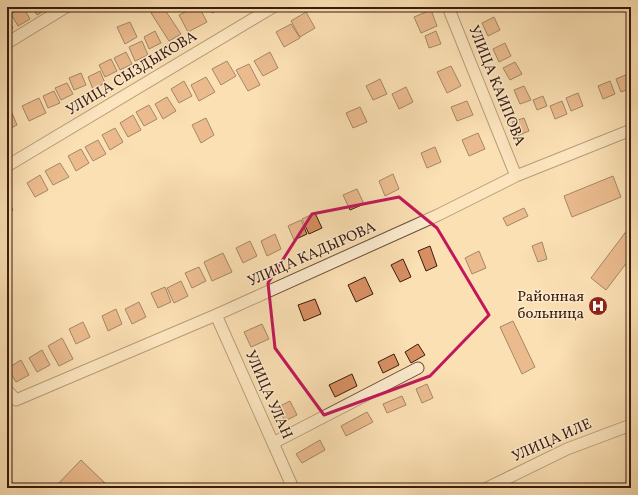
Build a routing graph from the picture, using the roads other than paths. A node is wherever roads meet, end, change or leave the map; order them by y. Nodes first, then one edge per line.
1 (66, 7) edge
2 (273, 7) edge
3 (448, 7) edge
4 (7, 43) edge
5 (631, 130) edge
6 (7, 166) edge
7 (516, 176) junction
8 (216, 315) junction
9 (418, 368) dead end
10 (7, 390) edge
11 (631, 425) edge
12 (273, 443) junction
13 (293, 488) edge
14 (487, 488) edge

1 - 4 street
2 - 6 street, УЛИЦА СЫЗДЫКОВА
3 - 7 street, УЛИЦА КАИПОВА
5 - 7 street, УЛИЦА КАДЫРОВА
7 - 8 street, УЛИЦА КАДЫРОВА
8 - 10 street, УЛИЦА КАДЫРОВА
8 - 12 street, УЛИЦА УЛАН
9 - 12 street
11 - 14 street, УЛИЦА ИЛЕ
12 - 13 street, УЛИЦА УЛАН

